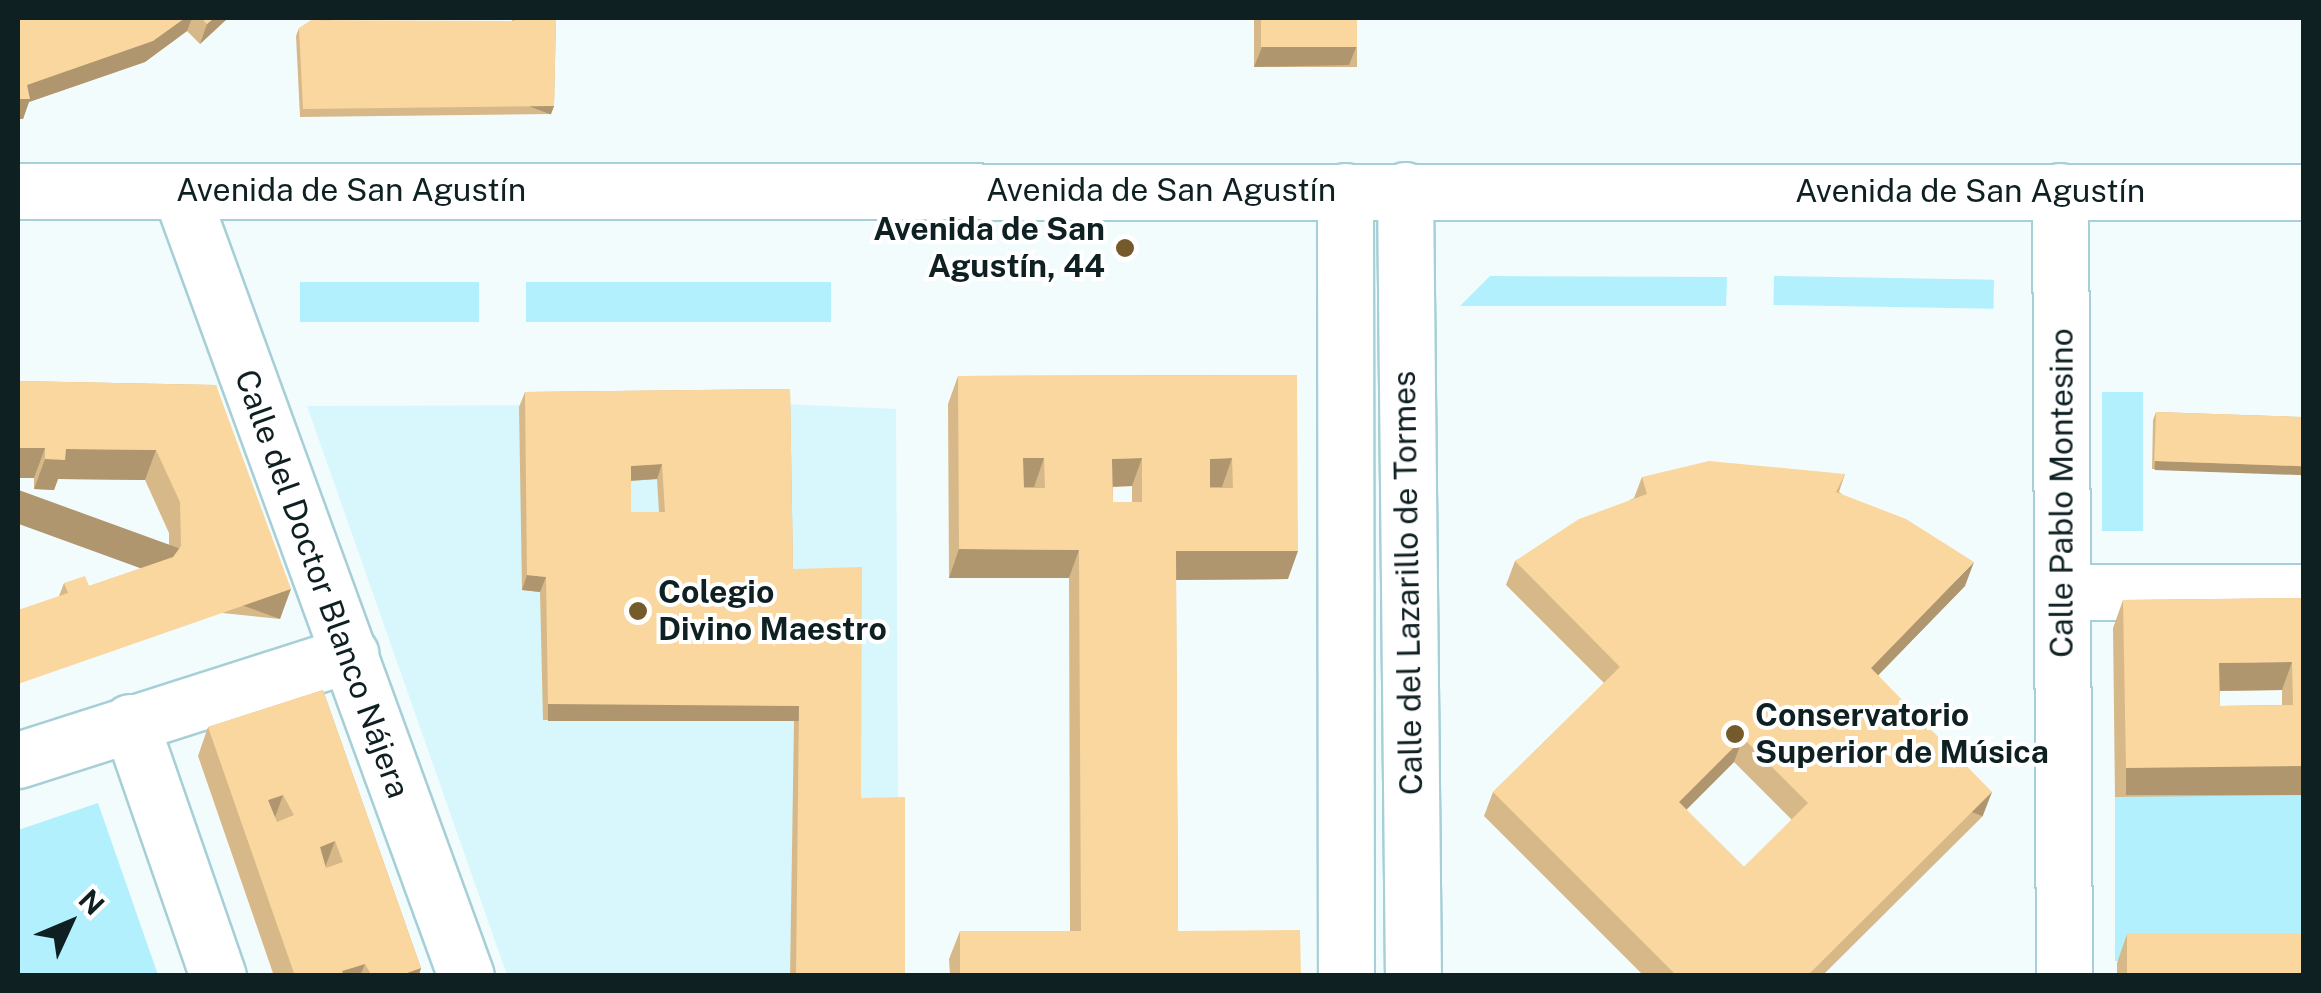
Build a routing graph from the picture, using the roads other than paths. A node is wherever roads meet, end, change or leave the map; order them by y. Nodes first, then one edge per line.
1 (1405, 190) junction
2 (18, 191) edge
3 (180, 191) junction
4 (1345, 191) junction
5 (2060, 191) junction
6 (2304, 192) edge
7 (2062, 592) junction
8 (2304, 592) edge
9 (350, 654) junction
10 (130, 722) junction
11 (18, 760) edge
12 (218, 976) edge
13 (466, 976) edge
14 (1346, 976) edge
15 (1412, 976) edge
16 (2064, 976) edge

1 - 4 main road, Avenida de San Agustín
1 - 5 main road, Avenida de San Agustín
1 - 15 main road, Calle del Lazarillo de Tormes
2 - 3 main road, Avenida de San Agustín
3 - 4 main road, Avenida de San Agustín
3 - 9 main road, Calle del Doctor Blanco Nájera
4 - 14 main road, Calle del Lazarillo de Tormes
5 - 6 main road, Avenida de San Agustín
5 - 7 main road, Calle Pablo Montesino
7 - 8 main road
7 - 16 main road, Calle Pablo Montesino
9 - 10 main road
9 - 13 main road, Calle del Doctor Blanco Nájera
10 - 11 main road
10 - 12 main road

